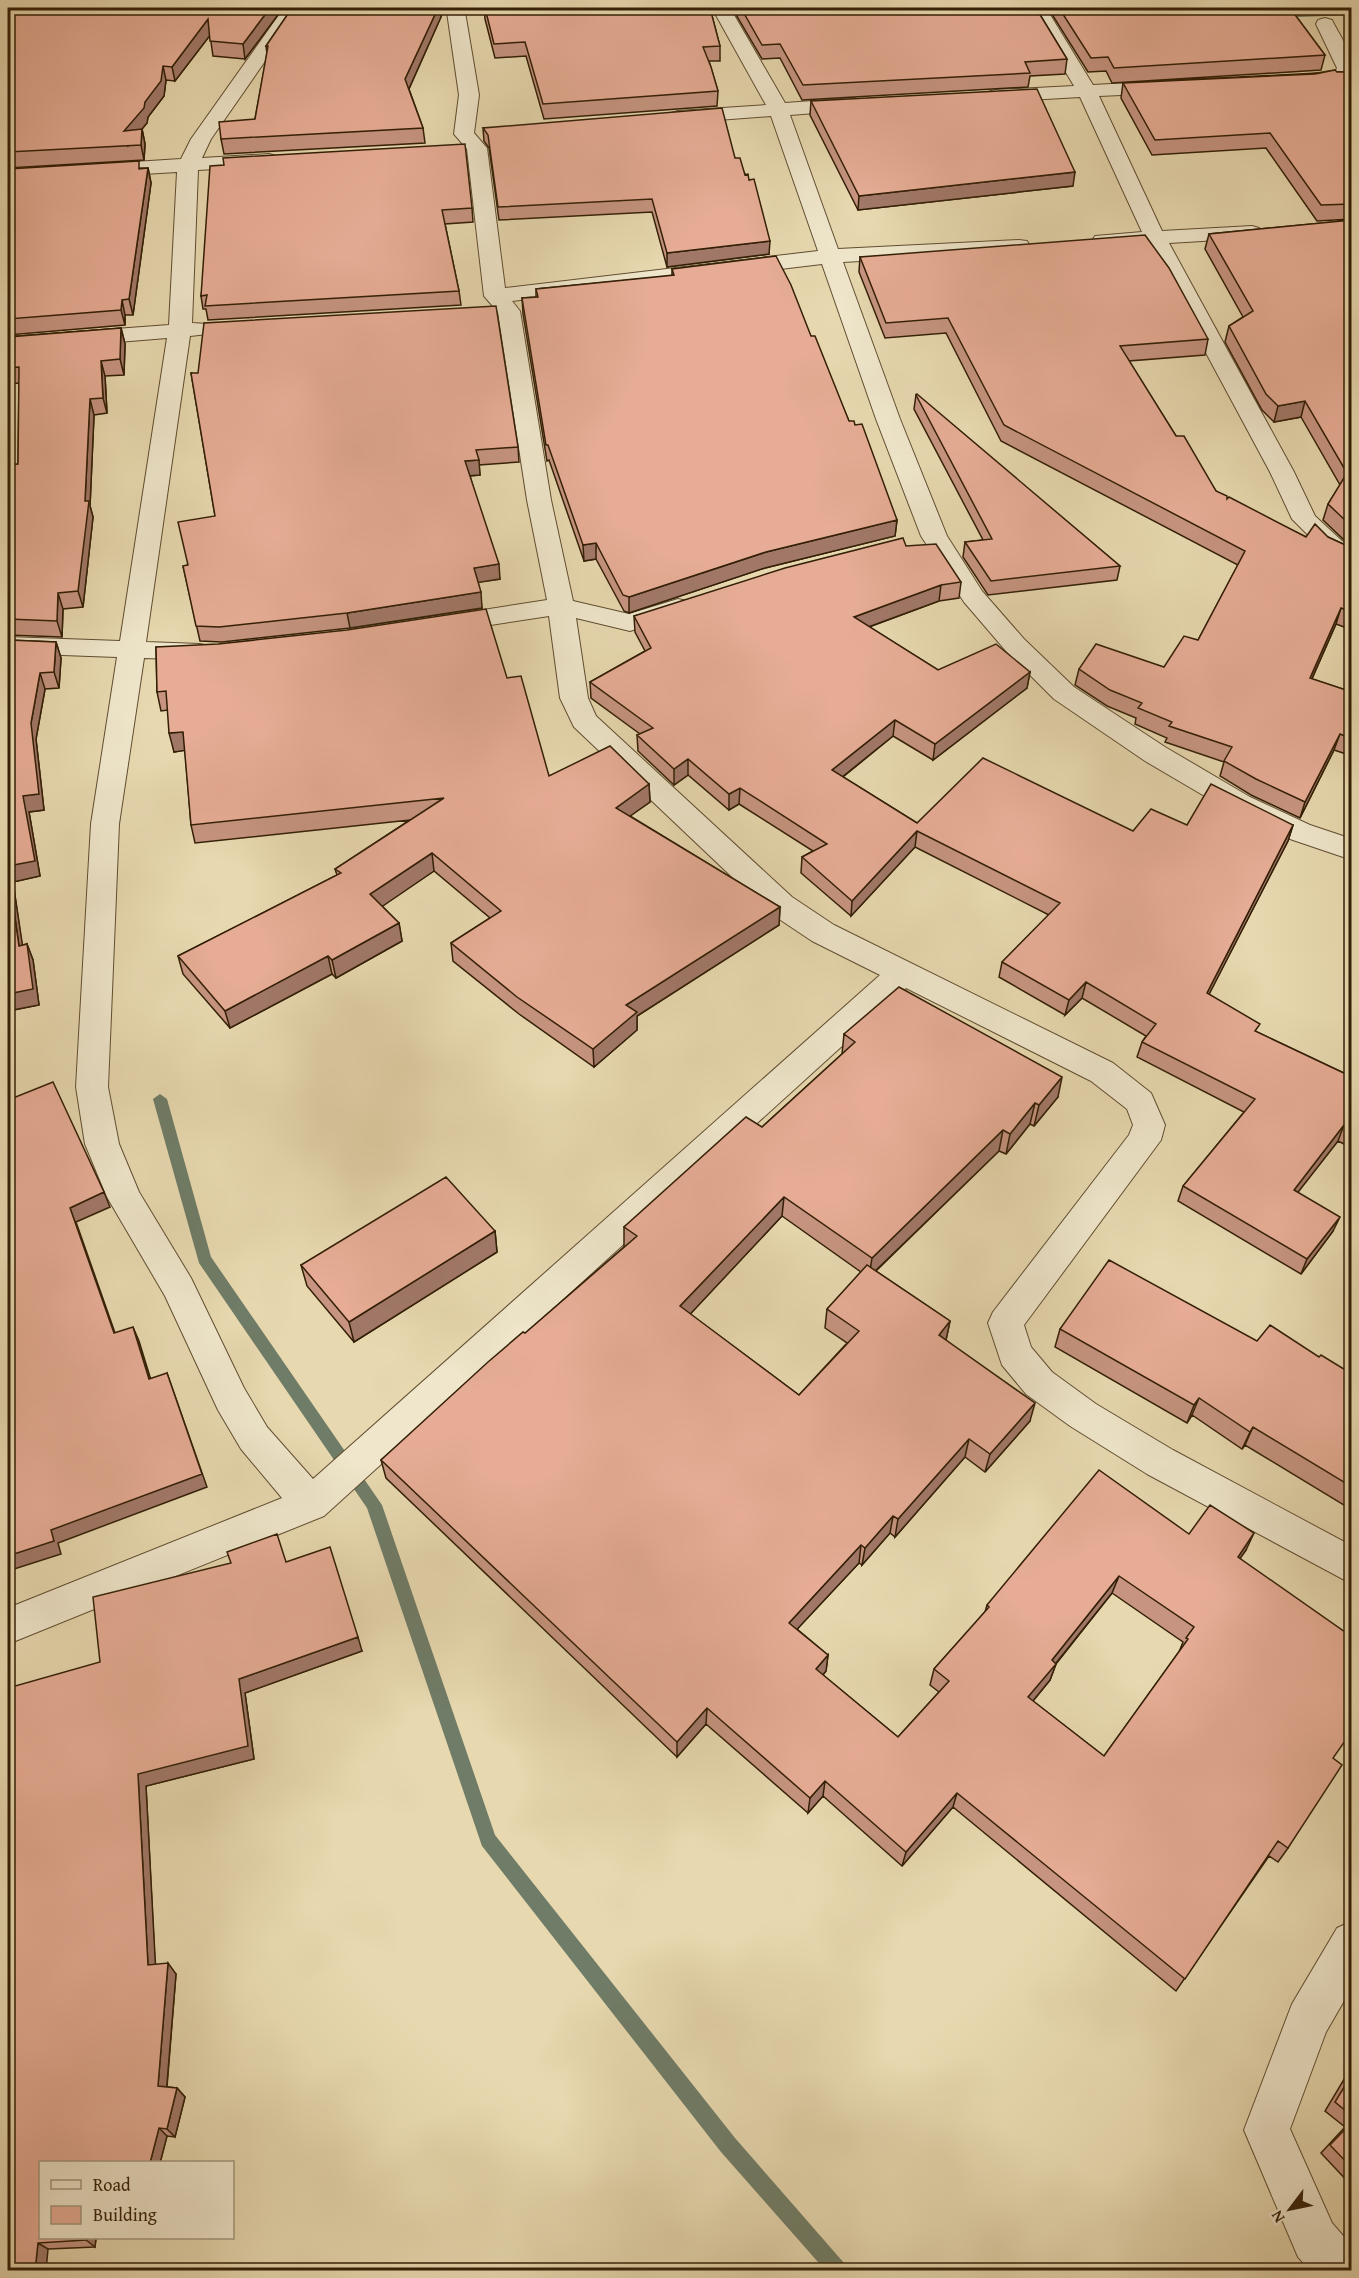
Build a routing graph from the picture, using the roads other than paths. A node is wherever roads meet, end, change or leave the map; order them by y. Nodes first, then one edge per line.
1 (293, 8) edge
2 (722, 8) edge
3 (1037, 8) edge
4 (458, 10) edge
5 (1325, 24) dead end
6 (1349, 71) edge
7 (1277, 82) edge
8 (1188, 86) edge
9 (1087, 91) junction
10 (980, 97) edge
11 (873, 103) edge
12 (778, 109) junction
13 (662, 118) edge
14 (292, 159) edge
15 (188, 165) junction
16 (8, 176) edge
17 (1270, 231) edge
18 (1155, 238) junction
19 (1085, 242) edge
20 (1039, 244) edge
21 (831, 256) junction
22 (497, 307) junction
23 (216, 328) edge
24 (180, 330) junction
25 (8, 344) edge
26 (1352, 557) edge
27 (697, 601) edge
28 (561, 606) junction
29 (420, 627) edge
30 (8, 645) edge
31 (130, 651) junction
32 (222, 652) edge
33 (1352, 850) edge
34 (901, 974) junction
35 (311, 1504) junction
36 (1352, 1566) edge
37 (8, 1626) edge
38 (1352, 1943) edge
39 (1341, 2271) edge

1 - 15 street
2 - 12 street
3 - 9 street
4 - 22 street
5 - 6 street
6 - 7 street
8 - 9 street
9 - 10 street
9 - 18 street
11 - 12 street
12 - 13 street
12 - 21 street
14 - 15 street
15 - 16 street
15 - 24 street
17 - 18 street
18 - 19 street
18 - 26 street
20 - 21 street
21 - 22 street
21 - 33 street
22 - 28 street
23 - 24 street
24 - 25 street
24 - 31 street
27 - 28 street
28 - 29 street
28 - 34 street
30 - 31 street
31 - 32 street
31 - 35 street
34 - 35 street
34 - 36 street
35 - 37 street
38 - 39 street

